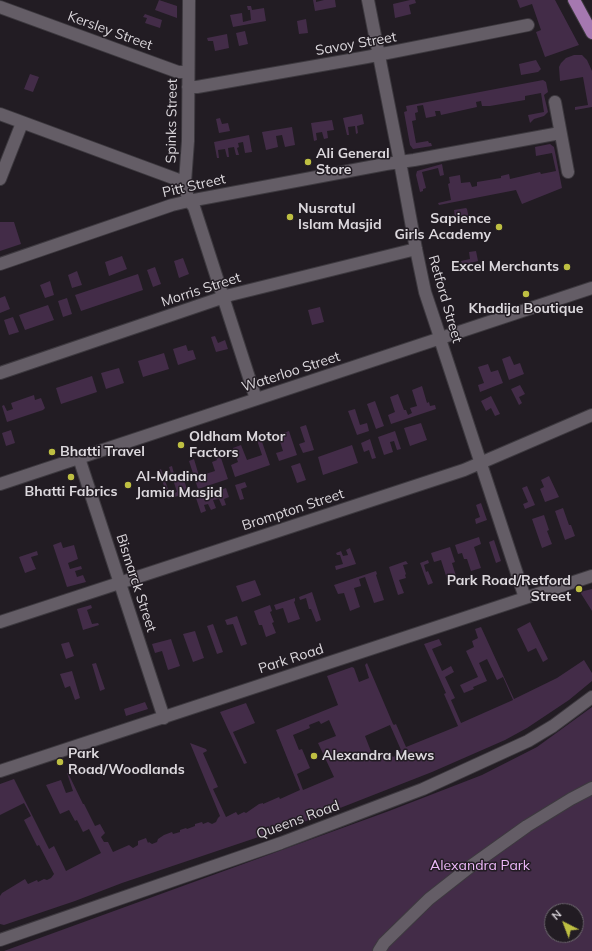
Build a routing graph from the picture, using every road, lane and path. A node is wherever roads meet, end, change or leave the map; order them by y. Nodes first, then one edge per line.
1 (189, 0) edge
2 (368, 0) edge
3 (574, 0) edge
4 (0, 7) edge
5 (528, 25) dead end
6 (592, 33) edge
7 (379, 55) junction
8 (188, 72) junction
9 (188, 87) junction
10 (555, 102) dead end
11 (0, 114) edge
12 (22, 122) junction
13 (560, 133) junction
14 (400, 162) junction
15 (568, 172) dead end
16 (0, 179) edge
17 (185, 182) junction
18 (189, 200) junction
19 (416, 249) junction
20 (0, 264) edge
21 (592, 288) edge
22 (224, 298) junction
23 (440, 339) junction
24 (0, 373) edge
25 (256, 399) junction
26 (592, 415) edge
27 (79, 458) junction
28 (481, 463) junction
29 (0, 484) edge
30 (592, 576) edge
31 (120, 583) junction
32 (525, 598) junction
33 (0, 622) edge
34 (592, 697) edge
35 (164, 718) junction
36 (0, 771) edge
37 (592, 788) edge
38 (0, 940) edge
39 (379, 951) edge

1 - 8 street, Spinks Street
2 - 7 street, Retford Street
3 - 6 main road
4 - 8 street, Kersley Street
5 - 7 street, Savoy Street
7 - 9 street, Savoy Street
7 - 14 street, Retford Street
8 - 9 street, Spinks Street
9 - 17 street, Spinks Street
10 - 13 street
11 - 12 street
12 - 16 street
12 - 17 street
13 - 14 street, Pitt Street
13 - 15 street
14 - 18 street, Pitt Street
14 - 19 street, Retford Street
17 - 18 street, Spinks Street
18 - 20 street, Pitt Street
18 - 22 street, Spinks Street
19 - 22 street, Morris Street
19 - 23 street, Retford Street
21 - 23 street, Waterloo Street
22 - 24 street, Morris Street
22 - 25 street, Spinks Street
23 - 25 street, Waterloo Street
23 - 28 street, Retford Street
25 - 27 street, Waterloo Street
26 - 28 street, Brompton Street
27 - 29 street, Waterloo Street
27 - 31 street, Bismarck Street
28 - 31 street, Brompton Street
28 - 32 street, Retford Street
30 - 32 street, Park Road
31 - 33 street, Brompton Street
31 - 35 street, Bismarck Street
32 - 35 street, Park Road
34 - 38 street, Queens Road
35 - 36 street, Park Road
37 - 39 street

